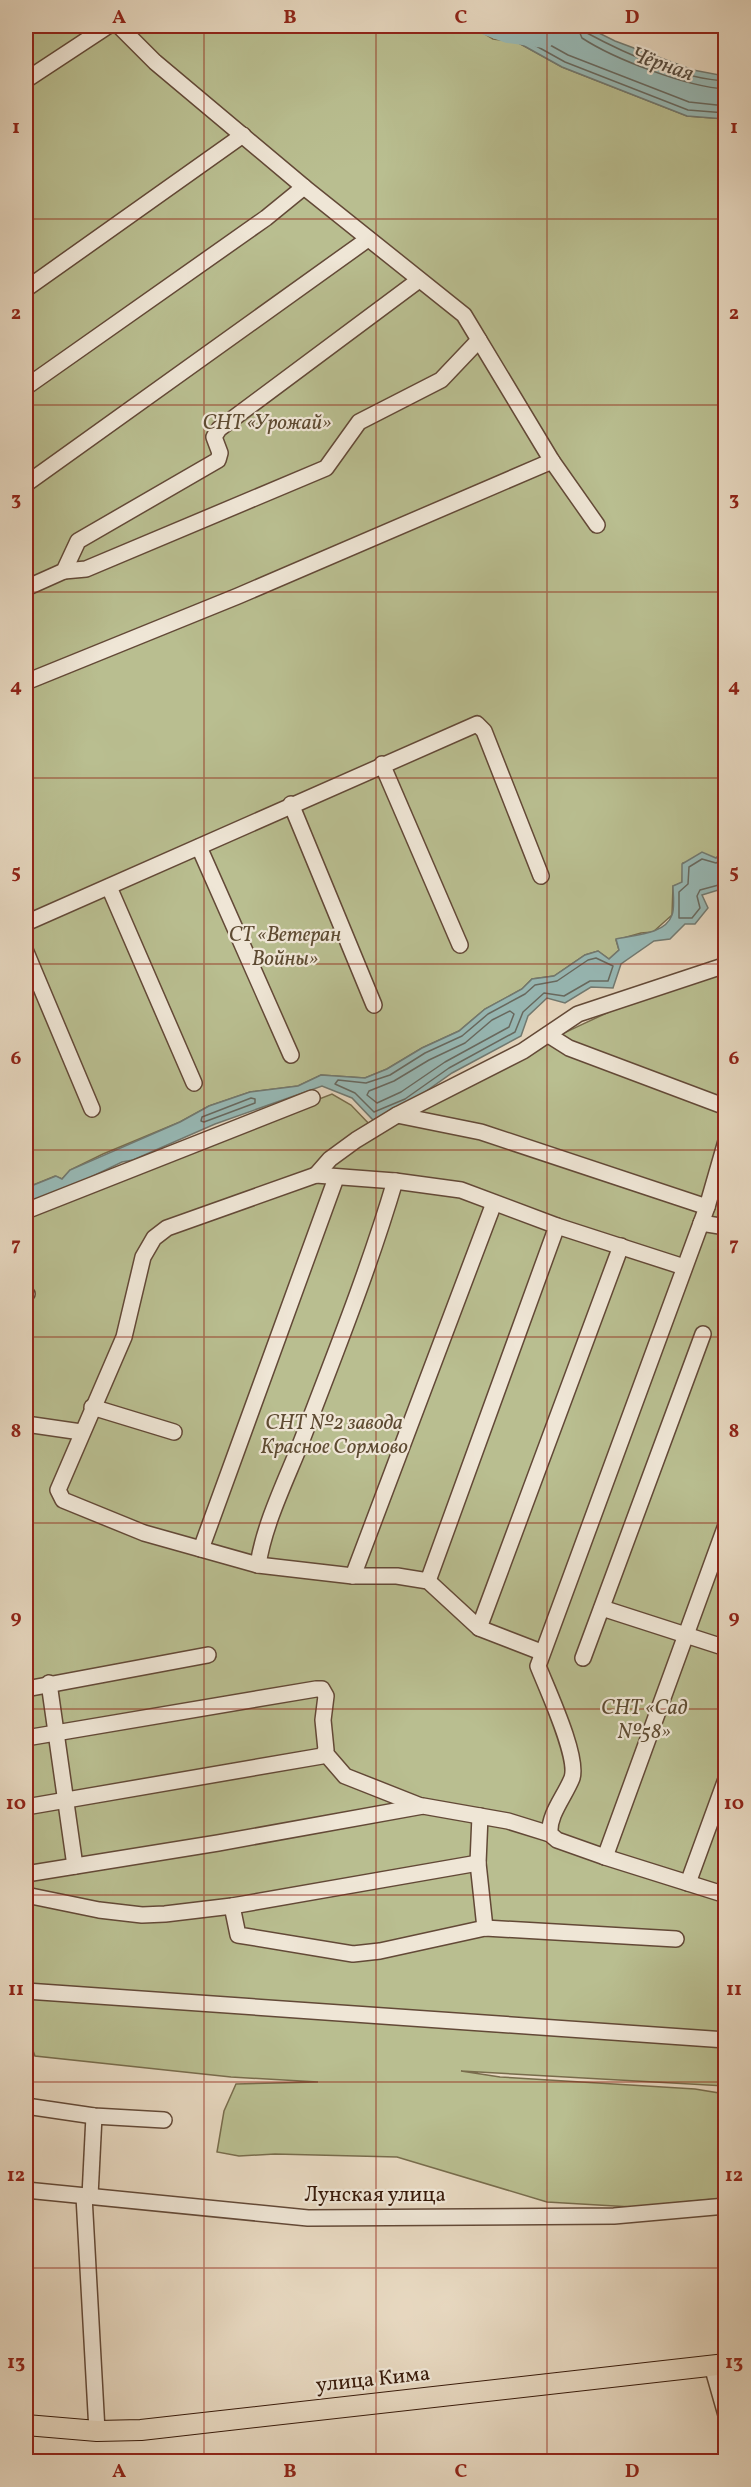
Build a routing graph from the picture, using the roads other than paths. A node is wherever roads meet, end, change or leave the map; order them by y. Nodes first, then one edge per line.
1 (108, 26) edge
2 (119, 26) edge
3 (26, 80) edge
4 (243, 135) junction
5 (304, 187) junction
6 (368, 239) junction
7 (419, 280) junction
8 (26, 289) edge
9 (479, 340) junction
10 (26, 387) edge
11 (552, 461) junction
12 (26, 484) edge
13 (597, 525) dead end
14 (64, 572) junction
15 (26, 588) edge
16 (26, 682) edge
17 (382, 764) junction
18 (291, 804) junction
19 (199, 847) junction
20 (541, 876) dead end
21 (109, 887) junction
22 (26, 923) edge
23 (460, 945) dead end
24 (26, 952) edge
25 (726, 965) edge
26 (374, 1005) dead end
27 (550, 1036) junction
28 (291, 1055) dead end
29 (194, 1083) dead end
30 (312, 1098) dead end
31 (726, 1107) edge
32 (92, 1109) dead end
33 (398, 1115) junction
34 (726, 1141) edge
35 (723, 1165) edge
36 (316, 1175) junction
37 (336, 1178) junction
38 (395, 1181) junction
39 (494, 1203) junction
40 (707, 1208) junction
41 (26, 1211) edge
42 (701, 1222) junction
43 (557, 1226) junction
44 (726, 1227) edge
45 (621, 1246) junction
46 (684, 1267) junction
47 (703, 1334) dead end
48 (92, 1407) junction
49 (26, 1424) edge
50 (81, 1432) junction
51 (174, 1432) dead end
52 (726, 1525) edge
53 (201, 1549) junction
54 (258, 1565) junction
55 (353, 1576) junction
56 (428, 1581) junction
57 (602, 1608) junction
58 (479, 1628) junction
59 (685, 1635) junction
60 (726, 1648) edge
61 (541, 1652) junction
62 (208, 1655) dead end
63 (583, 1658) dead end
64 (49, 1683) junction
65 (26, 1689) edge
66 (55, 1733) junction
67 (26, 1738) edge
68 (326, 1754) junction
69 (726, 1779) edge
70 (64, 1800) junction
71 (423, 1806) junction
72 (26, 1807) edge
73 (480, 1816) junction
74 (549, 1834) junction
75 (605, 1857) junction
76 (478, 1863) junction
77 (75, 1866) junction
78 (26, 1874) edge
79 (688, 1883) junction
80 (26, 1895) edge
81 (726, 1895) edge
82 (231, 1906) junction
83 (485, 1928) junction
84 (676, 1939) dead end
85 (26, 1991) edge
86 (726, 2040) edge
87 (26, 2106) edge
88 (94, 2116) junction
89 (164, 2120) dead end
90 (26, 2190) edge
91 (87, 2196) junction
92 (726, 2206) edge
93 (719, 2365) edge
94 (726, 2415) edge
95 (26, 2425) edge
96 (97, 2431) junction

1 - 3 street
2 - 4 street
4 - 5 street
4 - 8 street
5 - 6 street
5 - 10 street
6 - 7 street
6 - 12 street
7 - 9 street
7 - 14 street
9 - 11 street
9 - 14 street
11 - 13 street
11 - 16 street
14 - 15 street
17 - 18 street
17 - 20 street
17 - 23 street
18 - 19 street
18 - 26 street
19 - 21 street
19 - 28 street
21 - 22 street
21 - 29 street
24 - 32 street
25 - 27 street
27 - 31 street
27 - 33 street
30 - 41 street
33 - 36 street
33 - 40 street
34 - 35 street
35 - 40 street
36 - 37 street
36 - 48 street
37 - 38 street
37 - 53 street
38 - 39 street
38 - 54 street
39 - 43 street
39 - 55 street
40 - 42 street
42 - 44 street
42 - 46 street
43 - 45 street
43 - 56 street
45 - 46 street
45 - 58 street
46 - 61 street
47 - 57 street
48 - 50 street
48 - 51 street
49 - 50 street
50 - 53 street
52 - 59 street
53 - 54 street
54 - 55 street
55 - 56 street
56 - 58 street
57 - 59 street
57 - 63 street
58 - 61 street
59 - 60 street
59 - 75 street
61 - 74 street
62 - 64 street
64 - 65 street
64 - 66 street
66 - 67 street
66 - 68 street
66 - 70 street
68 - 70 street
68 - 71 street
69 - 79 street
70 - 72 street
70 - 77 street
71 - 73 street
71 - 77 street
73 - 74 street
73 - 76 street
74 - 75 street
75 - 79 street
76 - 82 street
76 - 83 street
77 - 78 street
79 - 81 street
80 - 82 street
82 - 83 street
83 - 84 street
85 - 86 street
87 - 88 street
88 - 89 street
88 - 91 street
90 - 91 street, Лунская улица
91 - 92 street, Лунская улица
91 - 96 street
93 - 94 street
93 - 96 main road, улица Кима
95 - 96 main road, улица Кима

